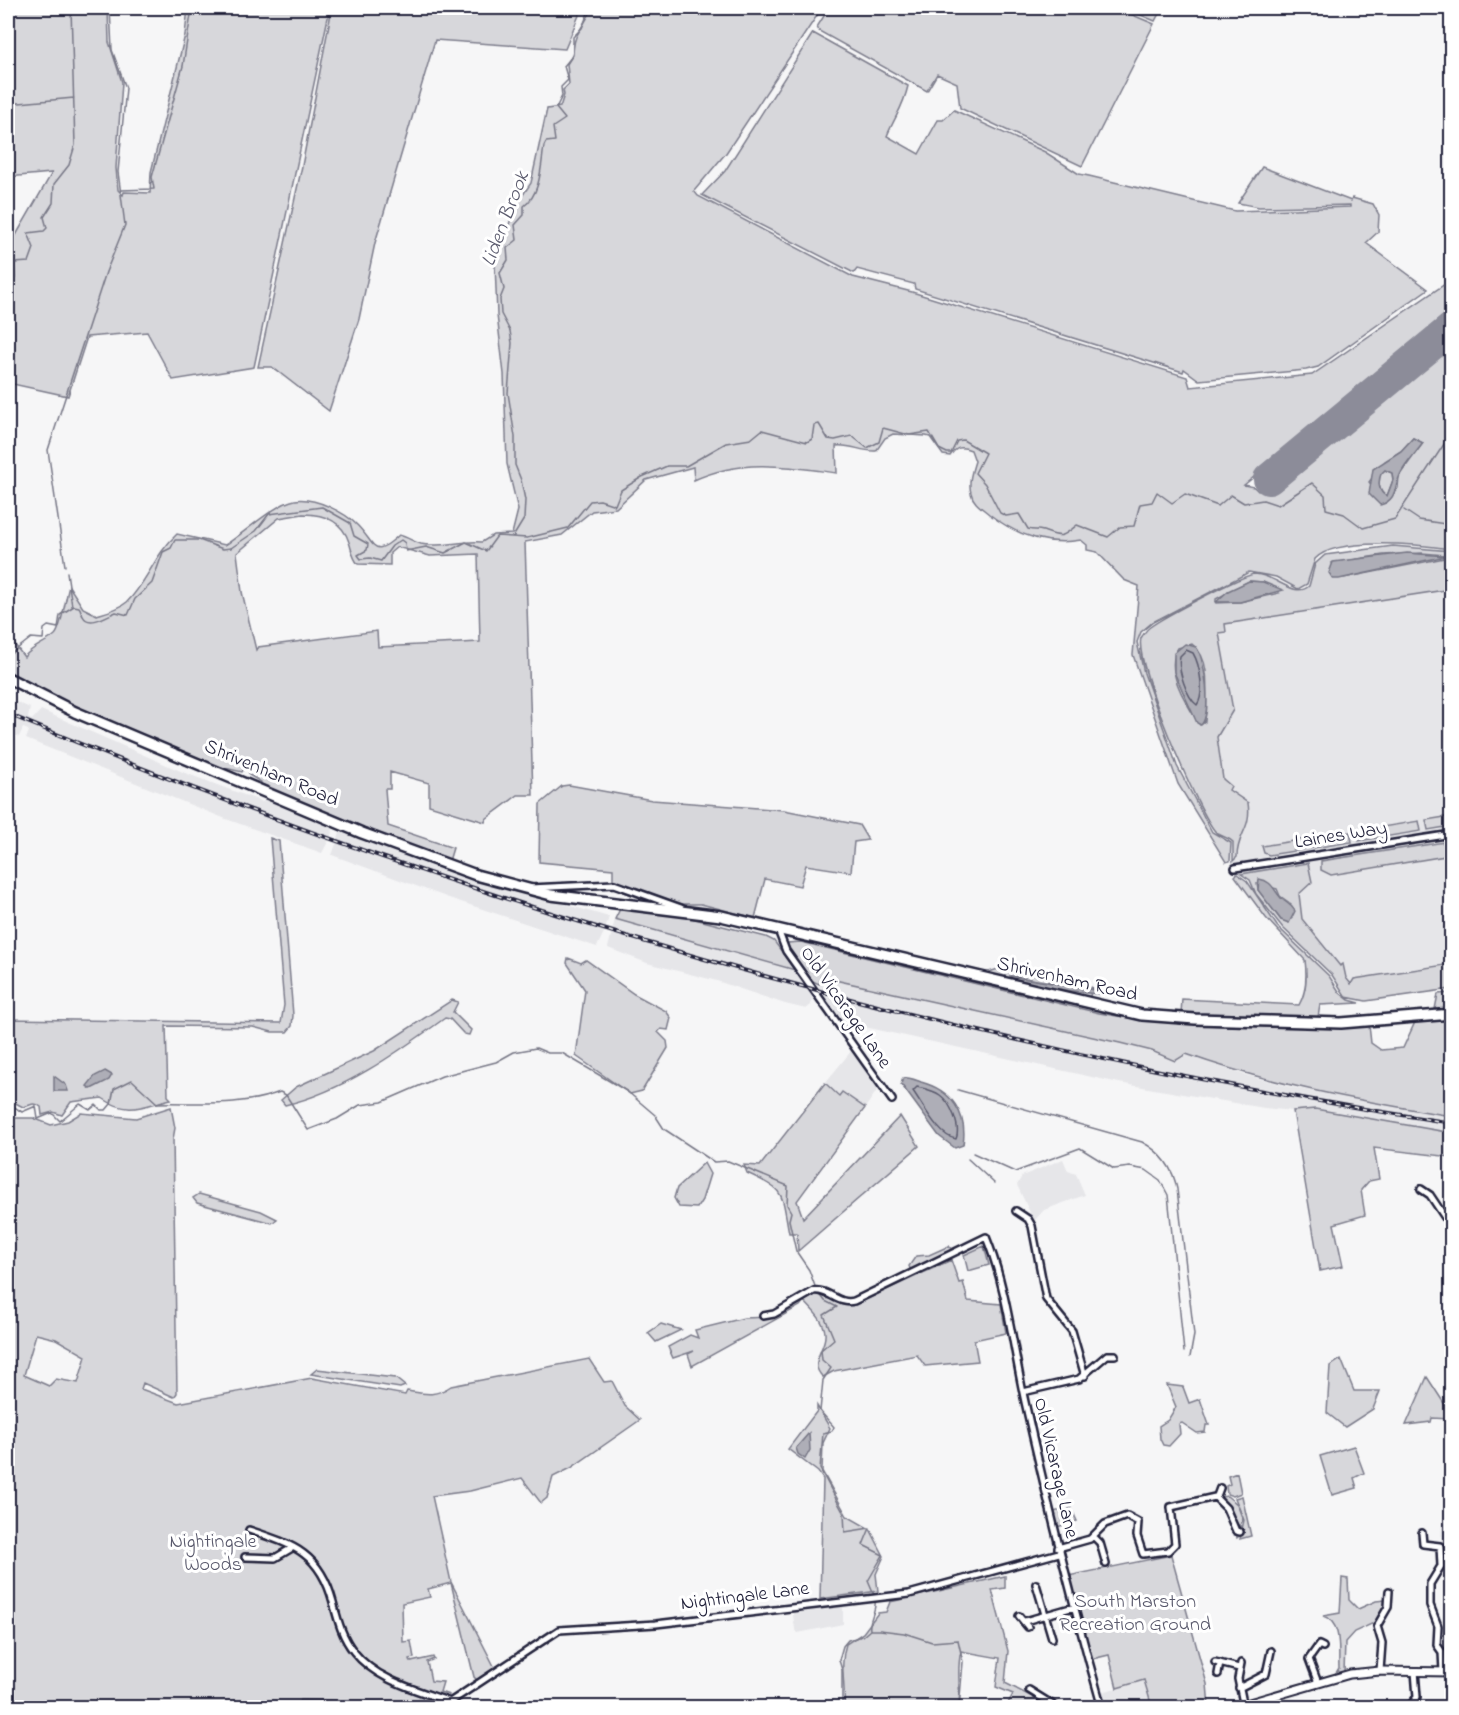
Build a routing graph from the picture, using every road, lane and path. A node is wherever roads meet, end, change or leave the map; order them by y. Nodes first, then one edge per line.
1 (8, 678) edge
2 (1452, 834) edge
3 (1234, 868) dead end
4 (526, 889) junction
5 (682, 909) junction
6 (778, 930) junction
7 (1452, 1014) edge
8 (892, 1101) dead end
9 (1421, 1189) dead end
10 (1016, 1212) dead end
11 (1452, 1228) edge
12 (763, 1316) dead end
13 (1115, 1355) dead end
14 (1085, 1376) junction
15 (1023, 1392) junction
16 (1220, 1488) dead end
17 (1217, 1497) junction
18 (249, 1530) dead end
19 (1239, 1532) dead end
20 (1422, 1533) dead end
21 (1094, 1536) junction
22 (292, 1548) junction
23 (1058, 1550) junction
24 (245, 1557) dead end
25 (1106, 1564) dead end
26 (1046, 1587) dead end
27 (1381, 1598) dead end
28 (1074, 1607) junction
29 (1045, 1614) junction
30 (1018, 1616) dead end
31 (1320, 1637) dead end
32 (1052, 1638) dead end
33 (1428, 1646) dead end
34 (1437, 1646) junction
35 (1267, 1654) dead end
36 (1380, 1671) junction
37 (1415, 1671) junction
38 (1443, 1672) junction
39 (1452, 1672) edge
40 (1218, 1674) dead end
41 (1318, 1683) junction
42 (1239, 1689) junction
43 (1029, 1690) dead end
44 (1101, 1705) edge
45 (1237, 1706) edge
46 (1058, 1707) edge
47 (1093, 1707) edge
48 (1408, 1707) edge

1 - 4 highway, Shrivenham Road
2 - 3 street, Laines Way
4 - 5 highway, Shrivenham Road
4 - 5 street, Shrivenham Road
5 - 6 highway, Shrivenham Road
6 - 7 highway, Shrivenham Road
6 - 8 street, Old Vicarage Lane
9 - 11 street
10 - 14 street
12 - 15 street, Old Vicarage Lane
13 - 14 street
14 - 15 street
15 - 23 street, Old Vicarage Lane
16 - 17 street
17 - 19 street
17 - 21 street, Nightingale Lane
18 - 22 street
20 - 34 street
21 - 23 street, Nightingale Lane
21 - 25 street
22 - 23 street, Nightingale Lane
22 - 24 street
23 - 28 street, Old Vicarage Lane
26 - 29 street
27 - 36 street
28 - 29 street
28 - 44 street, Old Vicarage Lane
29 - 30 street
29 - 32 street
31 - 41 street
33 - 34 street
34 - 38 street
35 - 42 street
36 - 37 street
36 - 41 street
37 - 38 street
37 - 48 street
38 - 39 street
40 - 42 street
41 - 45 street
42 - 45 street
43 - 46 street
44 - 47 street, Old Vicarage Lane

